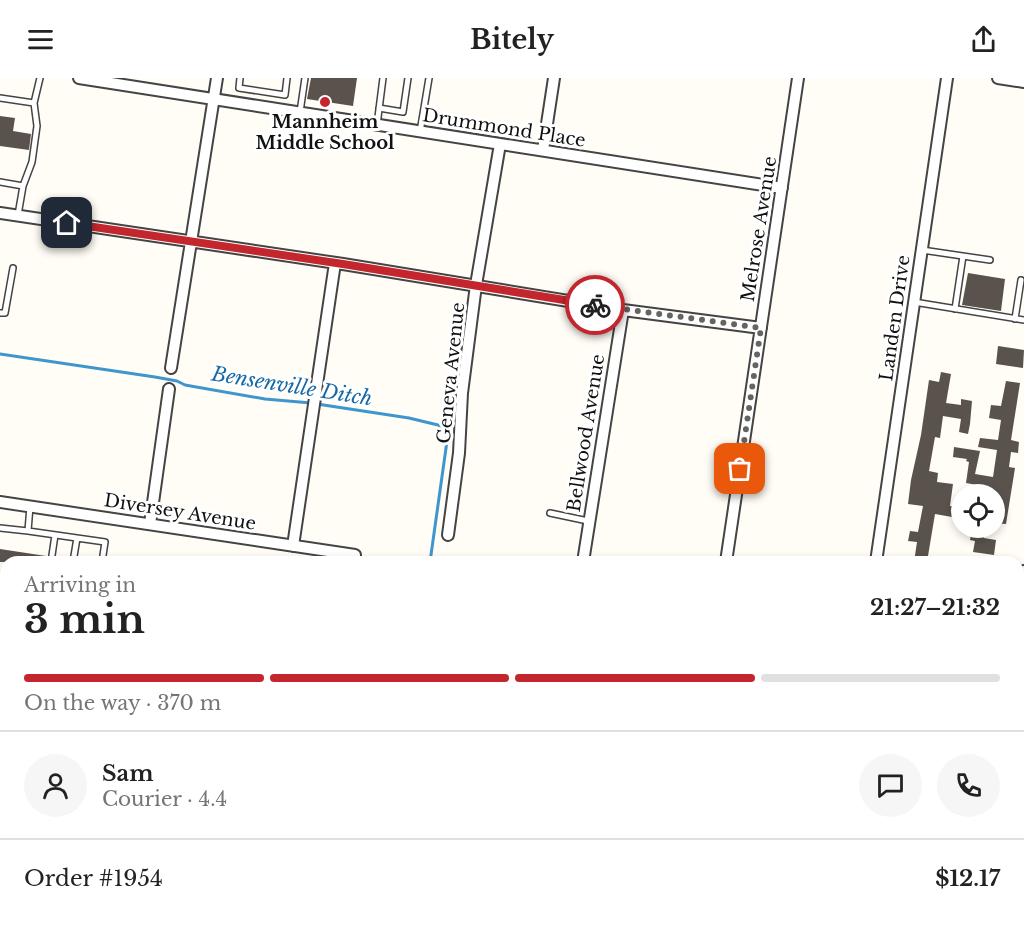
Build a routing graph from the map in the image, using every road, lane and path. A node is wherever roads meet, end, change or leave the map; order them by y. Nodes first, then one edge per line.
1 (40, 78) edge
2 (79, 78) edge
3 (217, 78) edge
4 (240, 78) edge
5 (287, 78) edge
6 (305, 78) edge
7 (383, 78) edge
8 (408, 78) edge
9 (429, 78) edge
10 (554, 78) edge
11 (798, 78) edge
12 (947, 78) edge
13 (998, 78) edge
14 (1024, 82) edge
15 (0, 98) edge
16 (214, 99) junction
17 (34, 104) junction
18 (379, 108) junction
19 (300, 112) junction
20 (377, 125) junction
21 (420, 132) junction
22 (500, 144) junction
23 (543, 150) junction
24 (0, 182) edge
25 (23, 186) junction
26 (782, 188) junction
27 (0, 213) edge
28 (18, 215) junction
29 (191, 242) junction
30 (922, 250) junction
31 (963, 256) junction
32 (990, 260) dead end
33 (335, 263) junction
34 (12, 268) dead end
35 (1021, 280) dead end
36 (476, 285) junction
37 (914, 302) junction
38 (955, 309) junction
39 (623, 310) junction
40 (0, 313) edge
41 (1015, 319) junction
42 (1024, 320) edge
43 (761, 328) junction
44 (171, 368) dead end
45 (169, 389) dead end
46 (0, 502) edge
47 (30, 506) junction
48 (550, 513) dead end
49 (588, 521) junction
50 (150, 525) junction
51 (0, 528) edge
52 (28, 531) junction
53 (55, 535) junction
54 (448, 535) dead end
55 (77, 538) junction
56 (293, 546) junction
57 (355, 555) dead end
58 (52, 556) edge
59 (74, 556) edge
60 (103, 556) edge
61 (584, 556) edge
62 (727, 556) edge
63 (877, 556) edge

1 - 17 lane
2 - 16 street, Drummond Place
3 - 16 street
4 - 5 lane
6 - 19 lane
7 - 18 lane
8 - 18 lane
9 - 21 lane
10 - 23 street
11 - 26 street, Melrose Avenue
12 - 30 street, Landen Drive
13 - 14 street
15 - 17 lane
16 - 19 street, Drummond Place
16 - 29 street
17 - 25 lane
18 - 20 lane
19 - 20 street, Drummond Place
20 - 21 street, Drummond Place
21 - 22 street, Drummond Place
22 - 23 street, Drummond Place
22 - 36 street, Geneva Avenue
23 - 26 street, Drummond Place
24 - 25 lane
25 - 28 lane
26 - 43 street, Melrose Avenue
27 - 28 street
28 - 29 street
29 - 33 street
29 - 44 street
30 - 31 lane
30 - 37 street, Landen Drive
31 - 32 lane
31 - 38 lane
33 - 36 street
33 - 56 street
34 - 40 lane
35 - 41 lane
36 - 39 street
36 - 54 street, Geneva Avenue
37 - 38 lane
37 - 63 street, Landen Drive
38 - 41 lane
39 - 43 street
39 - 49 street, Bellwood Avenue
41 - 42 lane
43 - 62 street, Melrose Avenue
45 - 50 street
46 - 47 street, Diversey Avenue
47 - 50 street, Diversey Avenue
47 - 52 lane
48 - 49 lane
49 - 61 street, Bellwood Avenue
50 - 56 street, Diversey Avenue
51 - 52 lane
52 - 53 lane
53 - 55 lane
53 - 58 lane
55 - 59 lane
55 - 60 lane
56 - 57 street, Diversey Avenue

